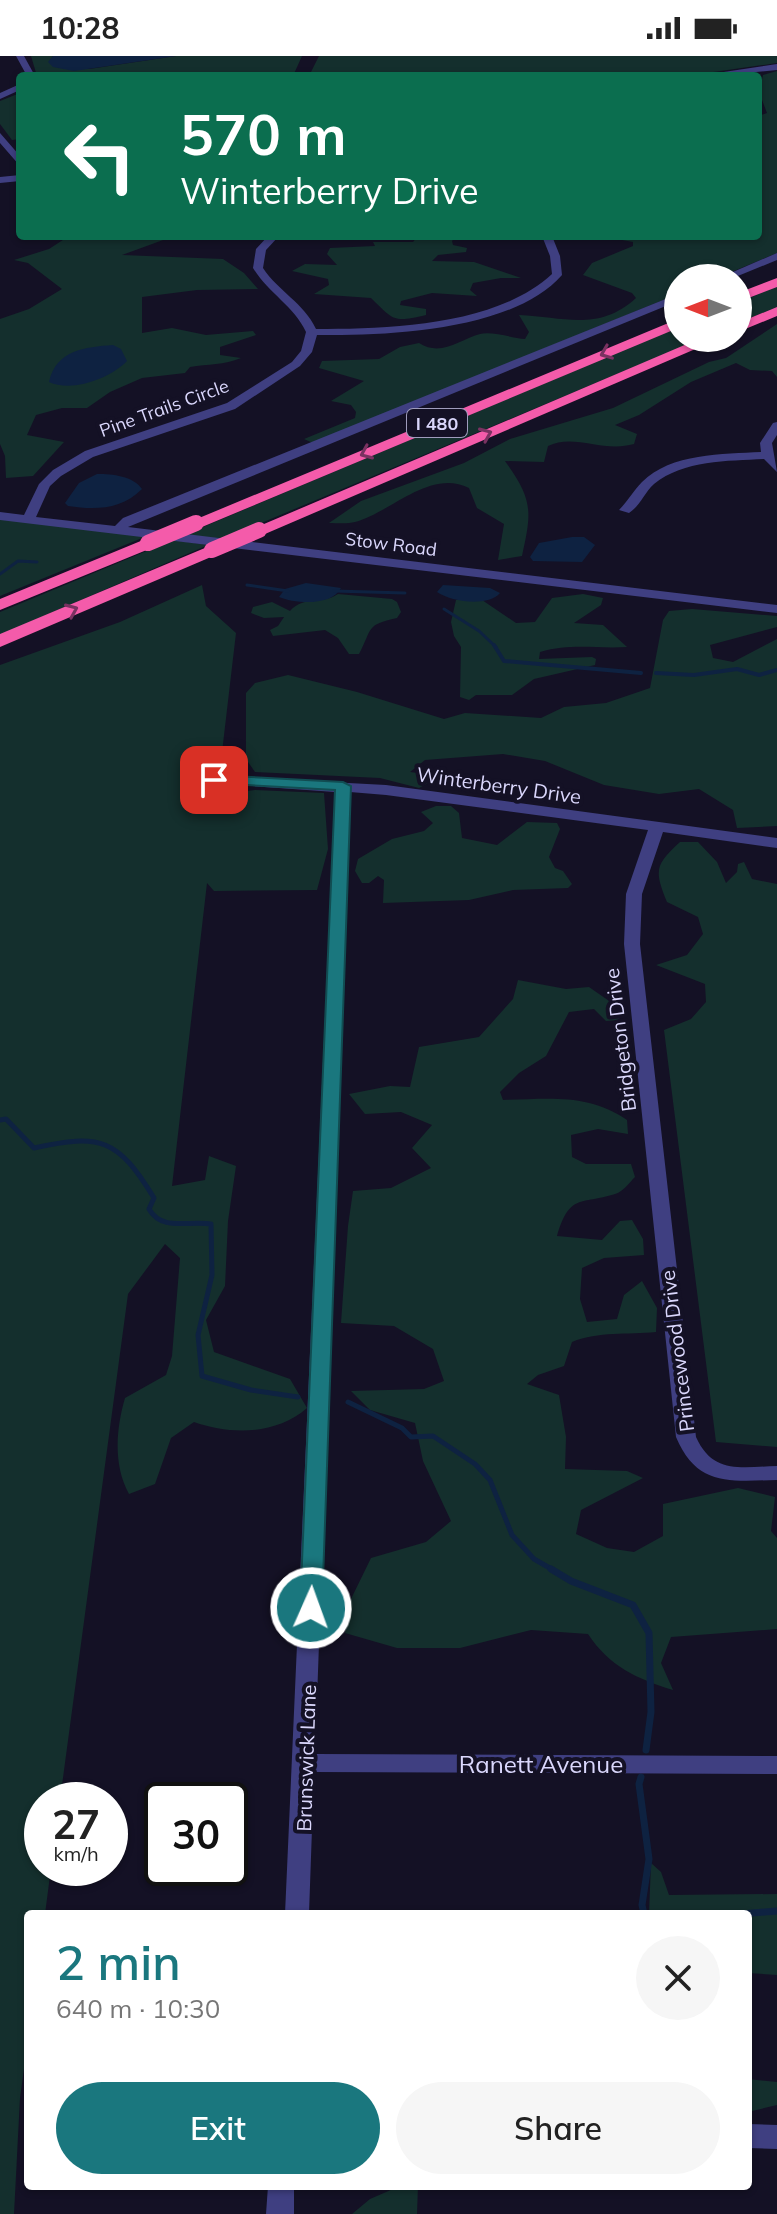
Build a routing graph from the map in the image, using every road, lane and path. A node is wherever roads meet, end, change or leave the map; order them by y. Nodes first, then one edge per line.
1 (777, 67) edge
2 (744, 72) edge
3 (0, 136) edge
4 (16, 158) edge
5 (270, 240) edge
6 (549, 240) edge
7 (777, 256) edge
8 (752, 266) edge
9 (777, 282) edge
10 (752, 292) edge
11 (664, 303) edge
12 (777, 311) edge
13 (752, 322) edge
14 (664, 329) edge
15 (312, 332) junction
16 (681, 352) edge
17 (777, 426) edge
18 (767, 455) junction
19 (777, 468) edge
20 (625, 510) dead end
21 (0, 516) edge
22 (29, 519) junction
23 (118, 530) junction
24 (0, 605) edge
25 (777, 609) edge
26 (0, 641) edge
27 (214, 780) dead end
28 (343, 786) junction
29 (657, 827) junction
30 (777, 843) edge
31 (666, 1252) joint
32 (777, 1473) edge
33 (305, 1763) junction
34 (777, 1765) edge
35 (297, 1910) edge
36 (752, 2136) edge
37 (777, 2137) edge
38 (281, 2190) edge
39 (280, 2214) edge

1 - 2 street
3 - 4 street
5 - 15 street
6 - 15 street
7 - 8 street
9 - 10 highway
11 - 23 street
12 - 13 highway
14 -> 24 highway, I 480, bridge
15 - 22 street, Pine Trails Circle
26 -> 16 highway, I 480, bridge
17 - 18 street
18 - 19 street
18 - 20 street
21 - 22 street, Stow Road
22 - 23 street, Stow Road
23 - 25 street, Stow Road
27 - 28 street, Winterberry Drive
28 - 29 street, Winterberry Drive
28 - 33 street, Brunswick Lane
29 - 30 street, Winterberry Drive
29 - 31 street, Bridgeton Drive
31 - 32 street, Princewood Drive
33 - 34 street, Ranett Avenue
33 - 35 street, Brunswick Lane
36 - 37 street
38 - 39 street

